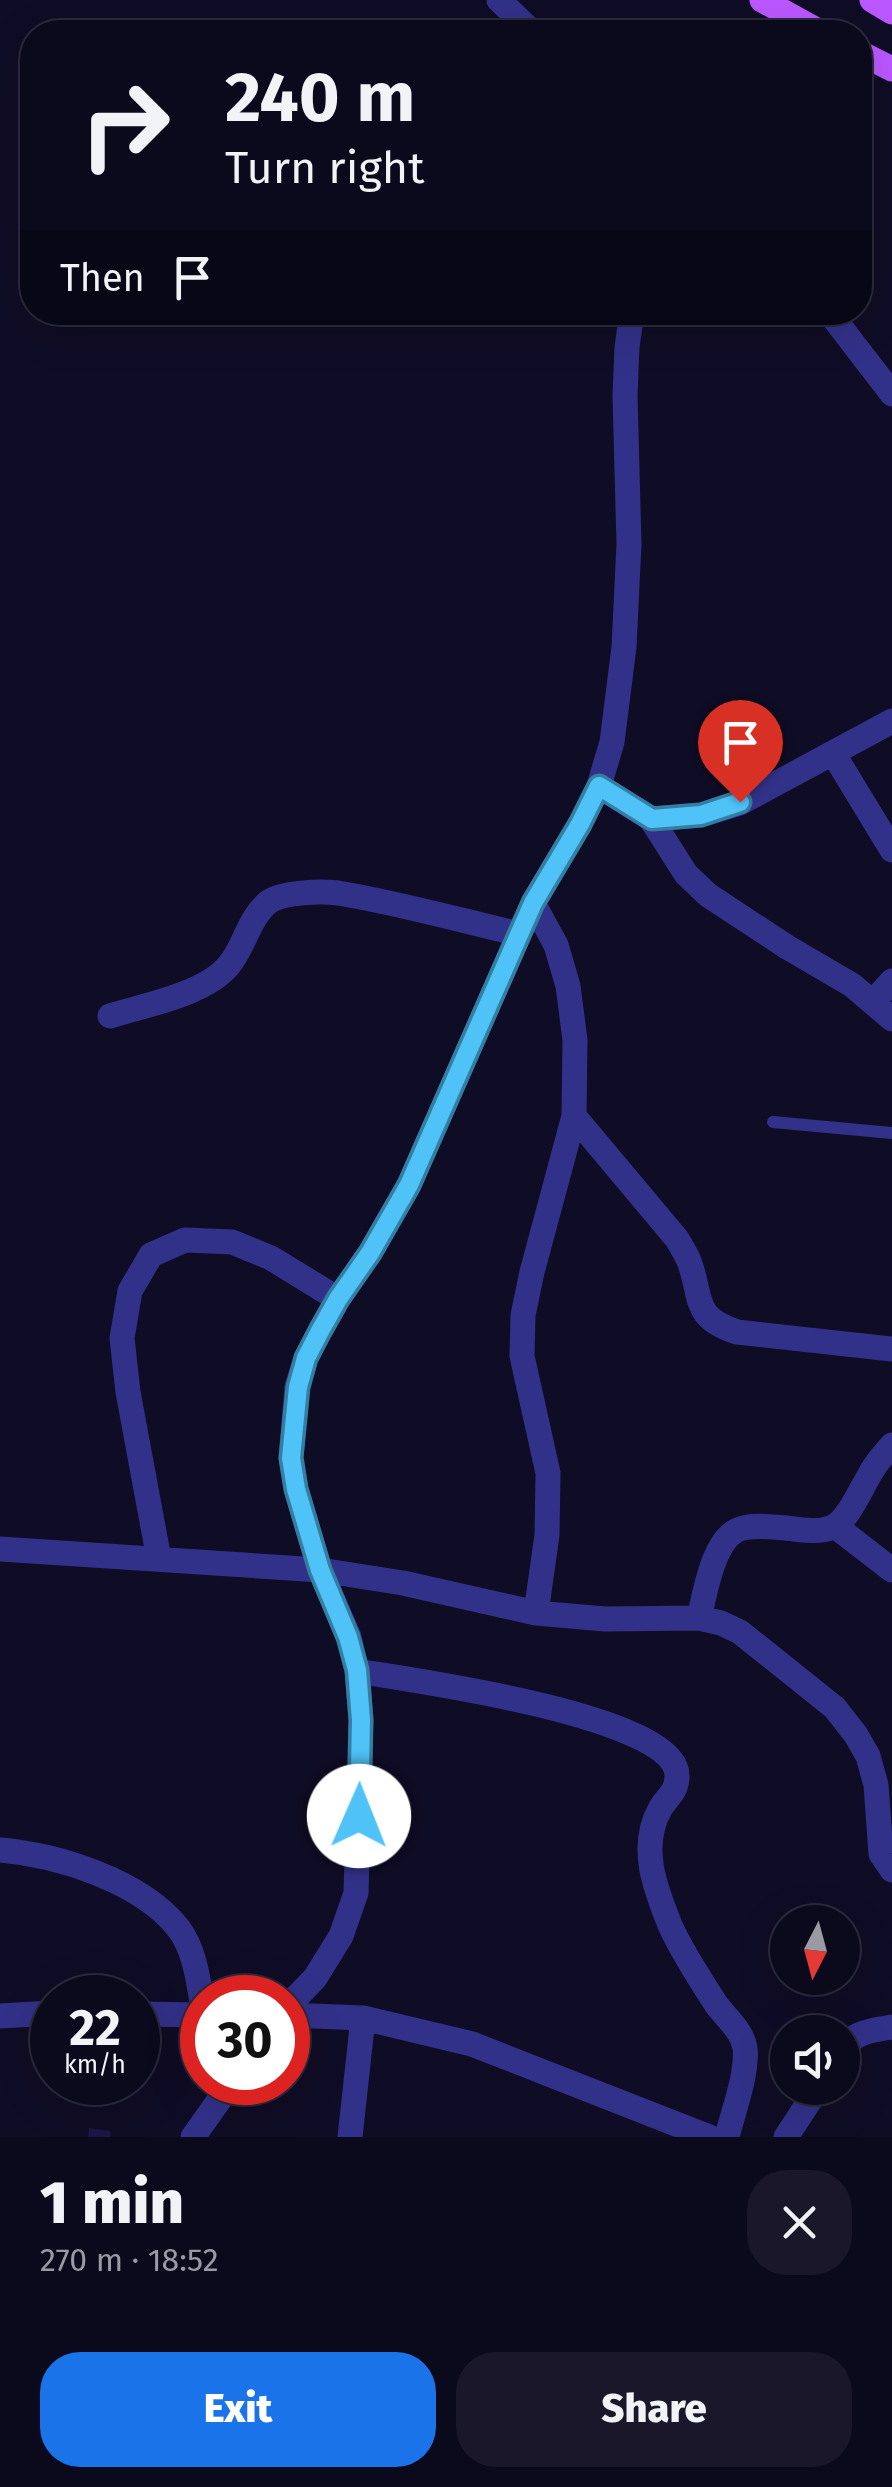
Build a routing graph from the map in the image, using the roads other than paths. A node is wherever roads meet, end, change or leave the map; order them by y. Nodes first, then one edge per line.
1 (499, 0) edge
2 (762, 0) edge
3 (872, 0) edge
4 (892, 12) edge
5 (520, 20) edge
6 (798, 20) edge
7 (630, 325) edge
8 (839, 325) edge
9 (892, 394) edge
10 (892, 721) edge
11 (833, 753) junction
12 (599, 786) junction
13 (652, 819) junction
14 (892, 850) edge
15 (533, 903) junction
16 (519, 934) junction
17 (892, 980) edge
18 (882, 1010) edge
19 (110, 1016) dead end
20 (574, 1116) junction
21 (773, 1122) dead end
22 (892, 1133) edge
23 (338, 1299) junction
24 (892, 1349) edge
25 (892, 1446) edge
26 (835, 1526) junction
27 (0, 1549) edge
28 (159, 1559) junction
29 (320, 1570) junction
30 (892, 1570) edge
31 (536, 1613) junction
32 (699, 1618) junction
33 (357, 1670) junction
34 (0, 1850) edge
35 (892, 1870) edge
36 (198, 1975) edge
37 (310, 1983) edge
38 (30, 2014) edge
39 (0, 2016) edge
40 (310, 2016) edge
41 (363, 2018) junction
42 (892, 2028) edge
43 (860, 2035) edge
44 (211, 2105) edge
45 (216, 2105) edge
46 (807, 2105) edge
47 (212, 2111) junction
48 (194, 2137) edge
49 (350, 2137) edge
50 (709, 2137) edge
51 (727, 2137) edge
52 (786, 2137) edge

1 - 5 street
2 - 6 main road
3 - 4 main road
7 - 12 street
8 - 9 street
10 - 11 street
11 - 13 street
11 - 14 street
12 - 13 street
12 - 15 street
13 - 18 street
15 - 16 street
15 - 20 street
16 - 19 street
16 - 23 street
17 - 18 street
20 - 24 street
20 - 31 street
21 - 22 lane
23 - 28 street
23 - 29 street
25 - 26 street
26 - 30 street
26 - 32 street
27 - 28 street
28 - 29 street
29 - 31 street
29 - 33 street
31 - 32 street
32 - 35 street
33 - 37 street
33 - 51 street
34 - 36 street
38 - 39 street
40 - 41 street
41 - 49 street
41 - 50 street
42 - 43 street
44 - 47 street
45 - 47 street
46 - 52 street
47 - 48 street

